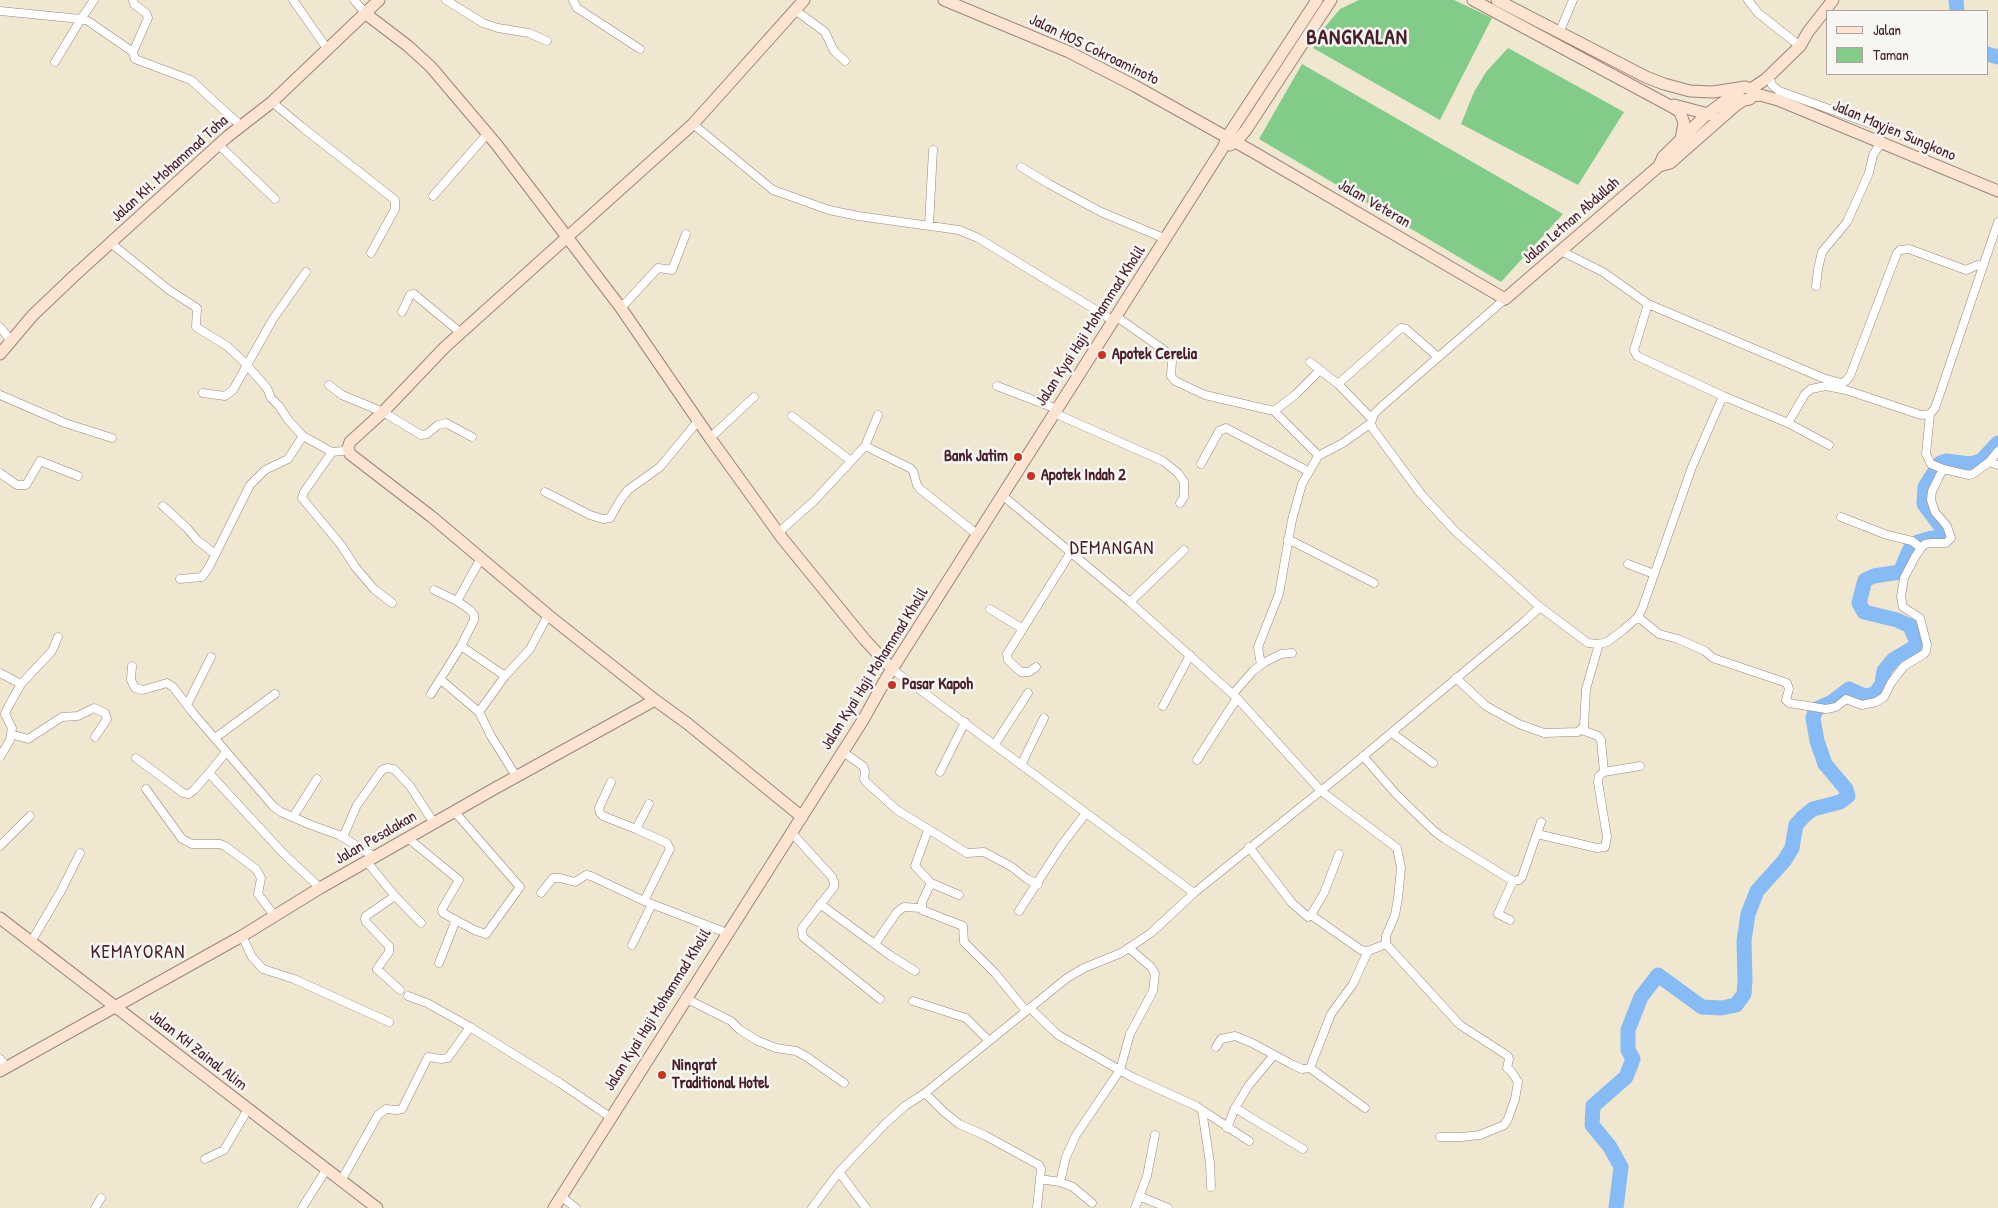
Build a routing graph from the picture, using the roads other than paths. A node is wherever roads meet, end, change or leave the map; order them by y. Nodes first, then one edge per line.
1 (94, 0) edge
2 (133, 0) edge
3 (293, 0) edge
4 (354, 0) edge
5 (379, 0) edge
6 (446, 0) edge
7 (573, 0) edge
8 (804, 0) edge
9 (944, 0) edge
10 (1317, 0) edge
11 (1332, 0) edge
12 (1473, 0) edge
13 (1497, 0) edge
14 (1573, 0) edge
15 (1748, 0) edge
16 (1833, 0) edge
17 (795, 10) junction
18 (0, 11) edge
19 (366, 14) junction
20 (84, 20) junction
21 (1559, 32) junction
22 (547, 41) dead end
23 (1297, 41) junction
24 (1800, 46) junction
25 (640, 49) dead end
26 (328, 50) junction
27 (133, 52) junction
28 (845, 61) dead end
29 (55, 62) dead end
30 (1769, 76) junction
31 (1747, 94) junction
32 (1661, 100) junction
33 (272, 102) junction
34 (1724, 114) junction
35 (1706, 115) junction
36 (693, 124) junction
37 (241, 126) junction
38 (488, 134) junction
39 (1680, 139) junction
40 (1229, 142) junction
41 (1924, 143) dead end
42 (1880, 144) junction
43 (219, 145) junction
44 (933, 150) dead end
45 (1021, 166) dead end
46 (1659, 166) junction
47 (1998, 191) edge
48 (433, 196) dead end
49 (275, 199) dead end
50 (1998, 222) edge
51 (928, 225) junction
52 (686, 234) dead end
53 (565, 237) junction
54 (1166, 238) junction
55 (112, 244) junction
56 (1560, 251) junction
57 (371, 253) dead end
58 (1982, 266) junction
59 (306, 272) dead end
60 (1816, 286) dead end
61 (1505, 299) junction
62 (1648, 304) junction
63 (621, 308) junction
64 (402, 312) dead end
65 (1115, 319) junction
66 (0, 327) edge
67 (461, 333) junction
68 (11, 341) junction
69 (0, 354) edge
70 (1438, 357) junction
71 (1310, 362) dead end
72 (246, 364) junction
73 (1320, 370) junction
74 (1338, 384) junction
75 (329, 385) dead end
76 (998, 386) dead end
77 (203, 393) dead end
78 (0, 395) edge
79 (1723, 396) junction
80 (754, 397) dead end
81 (1055, 411) junction
82 (383, 412) junction
83 (1274, 412) junction
84 (878, 414) dead end
85 (1930, 414) junction
86 (792, 416) dead end
87 (698, 421) junction
88 (1371, 421) junction
89 (1788, 423) junction
90 (303, 436) junction
91 (472, 436) dead end
92 (112, 438) dead end
93 (710, 438) junction
94 (1829, 445) dead end
95 (865, 446) junction
96 (348, 448) junction
97 (1998, 451) edge
98 (332, 452) junction
99 (1318, 456) junction
100 (851, 461) junction
101 (1988, 462) junction
102 (1201, 464) dead end
103 (1998, 465) edge
104 (1939, 468) junction
105 (1308, 471) junction
106 (0, 473) edge
107 (78, 476) dead end
108 (546, 492) dead end
109 (1002, 495) junction
110 (1180, 503) dead end
111 (163, 506) dead end
112 (1841, 517) dead end
113 (778, 533) junction
114 (978, 535) junction
115 (1288, 540) junction
116 (1921, 548) junction
117 (1184, 550) dead end
118 (1071, 552) junction
119 (215, 554) junction
120 (481, 558) junction
121 (1628, 564) dead end
122 (1654, 574) junction
123 (180, 579) dead end
124 (1374, 583) dead end
125 (434, 590) dead end
126 (457, 601) junction
127 (1130, 602) junction
128 (392, 603) dead end
129 (1540, 607) junction
130 (990, 609) dead end
131 (548, 615) junction
132 (1638, 617) junction
133 (1023, 629) junction
134 (58, 637) dead end
135 (1599, 644) junction
136 (461, 646) junction
137 (1292, 653) dead end
138 (1190, 655) junction
139 (211, 657) dead end
140 (1261, 665) junction
141 (132, 666) dead end
142 (1036, 667) dead end
143 (892, 669) junction
144 (0, 673) edge
145 (505, 676) junction
146 (1456, 678) junction
147 (441, 680) junction
148 (21, 684) junction
149 (1028, 693) dead end
150 (274, 694) dead end
151 (431, 694) dead end
152 (1235, 696) junction
153 (655, 700) junction
154 (187, 704) junction
155 (1163, 706) dead end
156 (479, 712) junction
157 (1044, 718) dead end
158 (965, 722) junction
159 (1582, 730) junction
160 (1392, 732) junction
161 (11, 734) junction
162 (95, 736) dead end
163 (215, 738) junction
164 (995, 744) junction
165 (226, 752) junction
166 (843, 752) junction
167 (0, 756) edge
168 (1363, 756) junction
169 (136, 758) dead end
170 (1197, 760) dead end
171 (1433, 764) dead end
172 (1021, 765) junction
173 (1640, 766) dead end
174 (940, 772) dead end
175 (1604, 772) junction
176 (209, 773) junction
177 (516, 776) junction
178 (317, 779) dead end
179 (611, 782) dead end
180 (146, 789) dead end
181 (1321, 791) junction
182 (649, 804) dead end
183 (454, 811) junction
184 (1086, 813) junction
185 (30, 816) dead end
186 (293, 817) junction
187 (802, 817) junction
188 (1541, 822) dead end
189 (434, 823) junction
190 (636, 829) junction
191 (928, 830) junction
192 (791, 832) junction
193 (1537, 834) junction
194 (343, 837) junction
195 (409, 838) junction
196 (0, 846) edge
197 (1249, 847) junction
198 (80, 853) dead end
199 (1339, 854) dead end
200 (371, 860) junction
201 (1514, 881) junction
202 (931, 883) junction
203 (1038, 884) junction
204 (320, 888) junction
205 (542, 893) dead end
206 (1194, 893) junction
207 (959, 895) dead end
208 (394, 896) junction
209 (648, 903) junction
210 (820, 904) junction
211 (921, 908) junction
212 (1019, 911) dead end
213 (274, 915) junction
214 (1311, 915) junction
215 (0, 918) edge
216 (456, 920) junction
217 (1510, 920) dead end
218 (421, 923) dead end
219 (727, 933) junction
220 (242, 936) junction
221 (31, 942) junction
222 (875, 944) junction
223 (1386, 944) junction
224 (632, 945) dead end
225 (1129, 948) junction
226 (1368, 951) junction
227 (439, 963) dead end
228 (915, 971) dead end
229 (400, 990) dead end
230 (408, 996) dead end
231 (685, 998) junction
232 (880, 999) dead end
233 (913, 1001) dead end
234 (115, 1008) junction
235 (1028, 1010) junction
236 (388, 1022) dead end
237 (470, 1027) junction
238 (988, 1041) junction
239 (1216, 1047) dead end
240 (1274, 1055) junction
241 (2, 1066) edge
242 (1310, 1068) junction
243 (1120, 1070) junction
244 (844, 1083) dead end
245 (925, 1093) junction
246 (1235, 1108) junction
247 (1365, 1108) dead end
248 (248, 1110) junction
249 (1202, 1110) junction
250 (610, 1117) junction
251 (1227, 1128) junction
252 (1155, 1135) dead end
253 (1440, 1137) dead end
254 (1249, 1141) dead end
255 (1303, 1149) dead end
256 (205, 1158) dead end
257 (326, 1170) junction
258 (839, 1172) junction
259 (1040, 1179) junction
260 (341, 1181) junction
261 (1060, 1182) junction
262 (1211, 1187) dead end
263 (561, 1196) junction
264 (1141, 1197) junction
265 (101, 1198) dead end
266 (1092, 1204) dead end
267 (95, 1208) edge
268 (302, 1208) edge
269 (378, 1208) edge
270 (554, 1208) edge
271 (576, 1208) edge
272 (812, 1208) edge
273 (866, 1208) edge
274 (1037, 1208) edge
275 (1135, 1208) edge
276 (1168, 1208) edge

1 - 20 street
2 - 27 street
3 - 26 street
4 - 19 street
5 - 19 street, Jalan KH. Mohammad Toha
6 - 22 street
7 - 25 street
8 - 17 street
9 - 40 street, Jalan HOS Cokroaminoto
10 - 23 street
11 - 23 street
12 - 32 street
13 - 21 street, Jalan Mayjen Sungkono
14 - 21 street
15 - 24 street
16 - 24 street
17 - 28 street
17 - 36 street
18 - 20 street
19 - 26 street, Jalan KH. Mohammad Toha
19 - 38 street
20 - 27 street
20 - 29 street
21 - 31 street, Jalan Mayjen Sungkono
23 - 40 street, Jalan Kyai Haji Mohammad Kholil
24 - 30 street
26 - 33 street, Jalan KH. Mohammad Toha
27 - 37 street
30 - 31 street
30 - 41 street
31 - 34 street, Jalan Letnan Abdullah
31 - 35 street, Jalan Letnan Abdullah
31 - 42 street, Jalan Mayjen Sungkono
32 - 35 street
32 - 39 street
33 - 37 street, Jalan KH. Mohammad Toha
33 - 57 street
34 - 35 street
34 - 46 street, Jalan Letnan Abdullah
35 - 39 street, Jalan Letnan Abdullah
36 - 51 street
36 - 53 street
37 - 43 street, Jalan KH. Mohammad Toha
38 - 48 street
38 - 53 street
39 - 46 street, Jalan Letnan Abdullah
40 - 54 street, Jalan Kyai Haji Mohammad Kholil
40 - 61 street, Jalan Veteran
42 - 47 street, Jalan Mayjen Sungkono
42 - 60 street
43 - 49 street
43 - 55 street, Jalan KH. Mohammad Toha
44 - 51 street
45 - 54 street
46 - 56 street, Jalan Letnan Abdullah
50 - 58 street
51 - 65 street
52 - 63 street
53 - 63 street
53 - 67 street
54 - 65 street, Jalan Kyai Haji Mohammad Kholil
55 - 68 street, Jalan KH. Mohammad Toha
55 - 72 street
56 - 61 street, Jalan Letnan Abdullah
56 - 62 street
58 - 62 street
58 - 85 street
59 - 72 street
61 - 70 street
62 - 79 street
63 - 87 street
64 - 67 street
65 - 81 street, Jalan Kyai Haji Mohammad Kholil
65 - 83 street
66 - 68 street
67 - 82 street
68 - 69 street, Jalan KH. Mohammad Toha
70 - 74 street
70 - 88 street
71 - 73 street
72 - 77 street
72 - 90 street
73 - 74 street
73 - 83 street
74 - 88 street
75 - 82 street
76 - 81 street
78 - 92 street
79 - 89 street
79 - 122 street
80 - 93 street
81 - 109 street, Jalan Kyai Haji Mohammad Kholil
81 - 110 street
82 - 91 street
82 - 96 street
83 - 99 street
84 - 95 street
85 - 89 street
85 - 104 street
86 - 100 street
87 - 93 street
87 - 108 street
88 - 99 street
88 - 129 street
89 - 94 street
90 - 98 street
90 - 119 street
93 - 113 street
95 - 100 street
95 - 114 street
96 - 98 street
96 - 120 street
97 - 101 street
98 - 128 street
99 - 105 street
100 - 113 street
101 - 103 street
101 - 104 street
102 - 105 street
104 - 116 street
105 - 115 street
106 - 107 street
109 - 114 street, Jalan Kyai Haji Mohammad Kholil
109 - 118 street
111 - 119 street
112 - 116 street
113 - 143 street
114 - 143 street, Jalan Kyai Haji Mohammad Kholil
115 - 124 street
115 - 140 street
116 - 132 street
117 - 127 street
118 - 127 street
118 - 133 street
119 - 123 street
120 - 126 street
120 - 131 street
121 - 122 street
122 - 132 street
125 - 126 street
126 - 136 street
127 - 138 street
129 - 135 street
129 - 146 street
130 - 133 street
131 - 145 street
131 - 153 street
132 - 135 street
133 - 142 street
134 - 148 street
135 - 159 street
136 - 145 street
136 - 147 street
137 - 140 street
138 - 152 street
138 - 155 street
139 - 154 street
140 - 152 street
141 - 154 street
143 - 158 street
143 - 166 street, Jalan Kyai Haji Mohammad Kholil
144 - 148 street
145 - 156 street
146 - 159 street
146 - 160 street
147 - 151 street
147 - 156 street
148 - 161 street
149 - 164 street
150 - 163 street
152 - 170 street
152 - 181 street
153 - 177 street, Jalan Pesalakan
153 - 187 street
154 - 163 street
156 - 177 street
157 - 172 street
158 - 164 street
158 - 174 street
159 - 175 street
160 - 168 street
160 - 171 street
161 - 162 street
161 - 167 street
163 - 165 street
164 - 172 street
165 - 176 street
165 - 186 street
166 - 187 street, Jalan Kyai Haji Mohammad Kholil
166 - 191 street
168 - 181 street
168 - 201 street
169 - 176 street
172 - 184 street
173 - 175 street
175 - 193 street
176 - 204 street
177 - 183 street, Jalan Pesalakan
178 - 186 street
179 - 190 street
180 - 213 street
181 - 197 street
181 - 223 street
182 - 190 street
183 - 189 street, Jalan Pesalakan
183 - 216 street
184 - 203 street
184 - 206 street
185 - 196 street
186 - 194 street
187 - 192 street, Jalan Kyai Haji Mohammad Kholil
188 - 193 street
189 - 194 street
189 - 195 street, Jalan Pesalakan
190 - 209 street
191 - 202 street
191 - 203 street
192 - 210 street
192 - 219 street, Jalan Kyai Haji Mohammad Kholil
193 - 201 street
194 - 200 street
195 - 200 street, Jalan Pesalakan
195 - 216 street
197 - 206 street
197 - 214 street
198 - 221 street
199 - 214 street
200 - 204 street, Jalan Pesalakan
200 - 208 street
201 - 217 street
202 - 207 street
202 - 211 street
203 - 212 street
204 - 213 street, Jalan Pesalakan
205 - 209 street
206 - 225 street
208 - 218 street
208 - 229 street
209 - 219 street
209 - 224 street
210 - 222 street
210 - 232 street
211 - 222 street
211 - 235 street
213 - 220 street, Jalan Pesalakan
214 - 226 street
215 - 221 street, Jalan KH Zainal Alim
216 - 227 street
219 - 231 street, Jalan Kyai Haji Mohammad Kholil
220 - 234 street, Jalan Pesalakan
220 - 236 street
221 - 234 street, Jalan KH Zainal Alim
222 - 228 street
223 - 226 street
223 - 253 street
225 - 235 street
225 - 243 street
226 - 242 street
230 - 237 street
231 - 244 street
231 - 250 street, Jalan Kyai Haji Mohammad Kholil
233 - 238 street
234 - 241 street, Jalan Pesalakan
234 - 248 street, Jalan KH Zainal Alim
235 - 238 street
235 - 243 street
237 - 250 street
237 - 260 street
238 - 245 street
239 - 240 street
240 - 242 street
240 - 246 street
242 - 247 street
243 - 249 street
243 - 261 street
245 - 258 street
245 - 259 street
246 - 251 street
246 - 255 street
248 - 256 street
248 - 257 street, Jalan KH Zainal Alim
249 - 251 street
249 - 262 street
250 - 263 street, Jalan Kyai Haji Mohammad Kholil
251 - 254 street
252 - 264 street
257 - 260 street, Jalan KH Zainal Alim
257 - 268 street
258 - 272 street
258 - 273 street
259 - 261 street
259 - 274 street
260 - 269 street, Jalan KH Zainal Alim
261 - 266 street
263 - 270 street, Jalan Kyai Haji Mohammad Kholil
263 - 271 street
264 - 275 street
264 - 276 street
265 - 267 street

